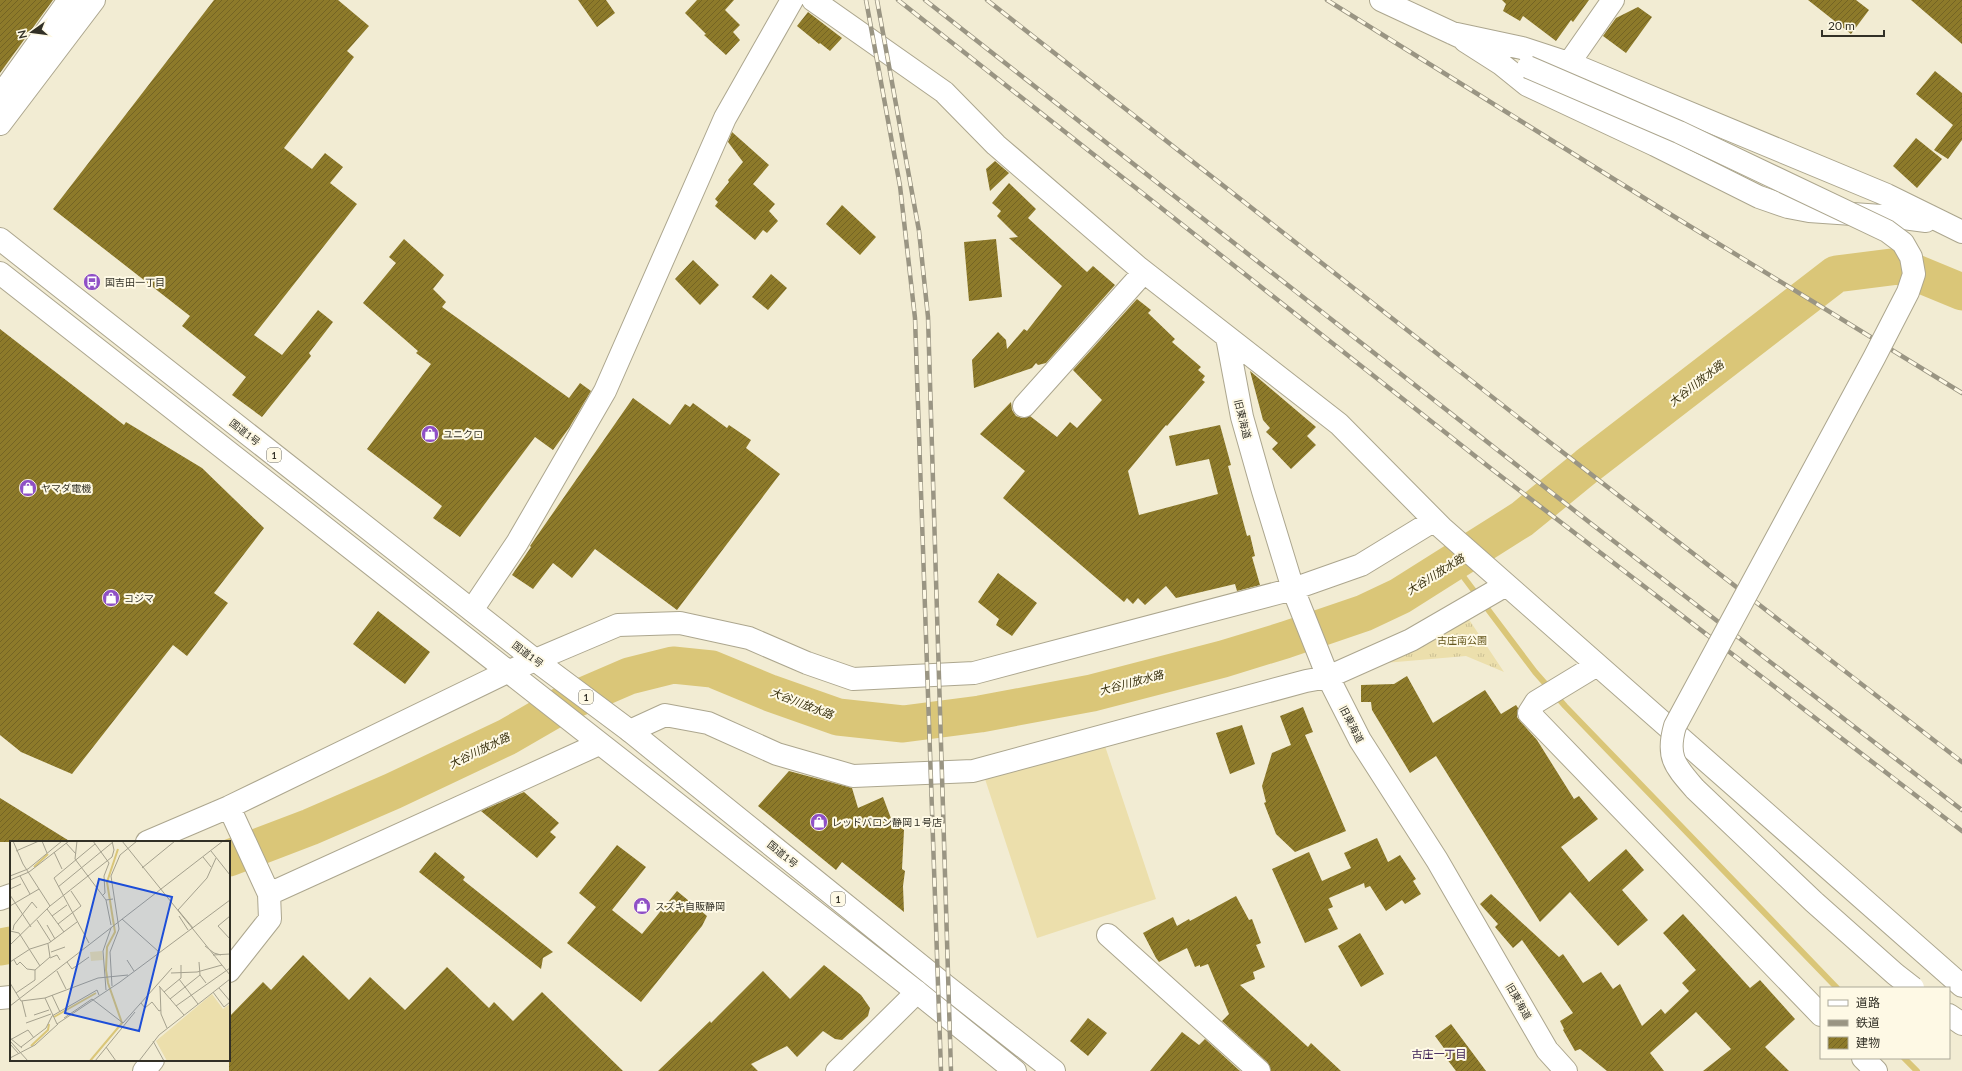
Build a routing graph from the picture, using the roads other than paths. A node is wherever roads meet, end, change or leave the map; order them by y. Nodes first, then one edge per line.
1 (69, 0) edge
2 (94, 0) edge
3 (792, 0) edge
4 (813, 0) edge
5 (1381, 0) edge
6 (1614, 0) edge
7 (1452, 33) junction
8 (1569, 63) junction
9 (0, 96) edge
10 (0, 124) edge
11 (1835, 173) junction
12 (1822, 212) junction
13 (1954, 228) edge
14 (0, 239) edge
15 (1144, 272) junction
16 (0, 273) edge
17 (1226, 337) junction
18 (1024, 406) dead end
19 (1437, 524) junction
20 (1503, 582) junction
21 (1293, 589) junction
22 (472, 610) junction
23 (542, 664) junction
24 (1597, 665) junction
25 (514, 677) junction
26 (1328, 677) junction
27 (626, 728) junction
28 (595, 741) junction
29 (229, 807) junction
30 (149, 841) edge
31 (267, 889) junction
32 (10, 895) edge
33 (0, 899) edge
34 (1108, 935) dead end
35 (230, 970) edge
36 (1962, 986) edge
37 (1912, 987) edge
38 (917, 992) junction
39 (10, 997) edge
40 (0, 998) edge
41 (1820, 1014) edge
42 (1950, 1016) edge
43 (1962, 1024) edge
44 (1864, 1059) edge
45 (152, 1061) edge
46 (144, 1071) edge
47 (836, 1071) edge
48 (1015, 1071) edge
49 (1054, 1071) edge
50 (1259, 1071) edge
51 (1566, 1071) edge
52 (1876, 1071) edge

1 - 9 main road
2 - 10 main road
3 - 22 main road
4 - 15 main road
5 - 7 main road
6 - 8 main road
7 - 8 main road
7 - 12 main road
7 - 37 main road, bridge
8 - 11 main road
11 - 12 main road
11 - 13 main road
12 - 13 main road
14 - 22 main road, 国道1号 / 1
15 - 17 main road
15 - 18 main road
16 - 25 main road
17 - 19 main road
17 - 21 main road, 旧東海道
19 - 20 main road
19 - 21 main road
20 - 24 main road
20 - 26 main road
21 - 23 main road
21 - 26 main road, 旧東海道
22 - 23 main road, 国道1号 / 1
23 - 25 main road
23 - 27 main road, 国道1号 / 1
24 - 36 main road
24 - 41 main road
25 - 28 main road
25 - 29 main road
26 - 27 main road
26 - 51 main road, 旧東海道
27 - 49 main road, 国道1号 / 1
28 - 31 main road
28 - 38 main road
29 - 30 main road
29 - 31 main road
31 - 35 main road
32 - 33 main road
34 - 50 main road
38 - 47 main road
38 - 48 main road
39 - 40 main road
42 - 43 main road
44 - 52 main road
45 - 46 main road

